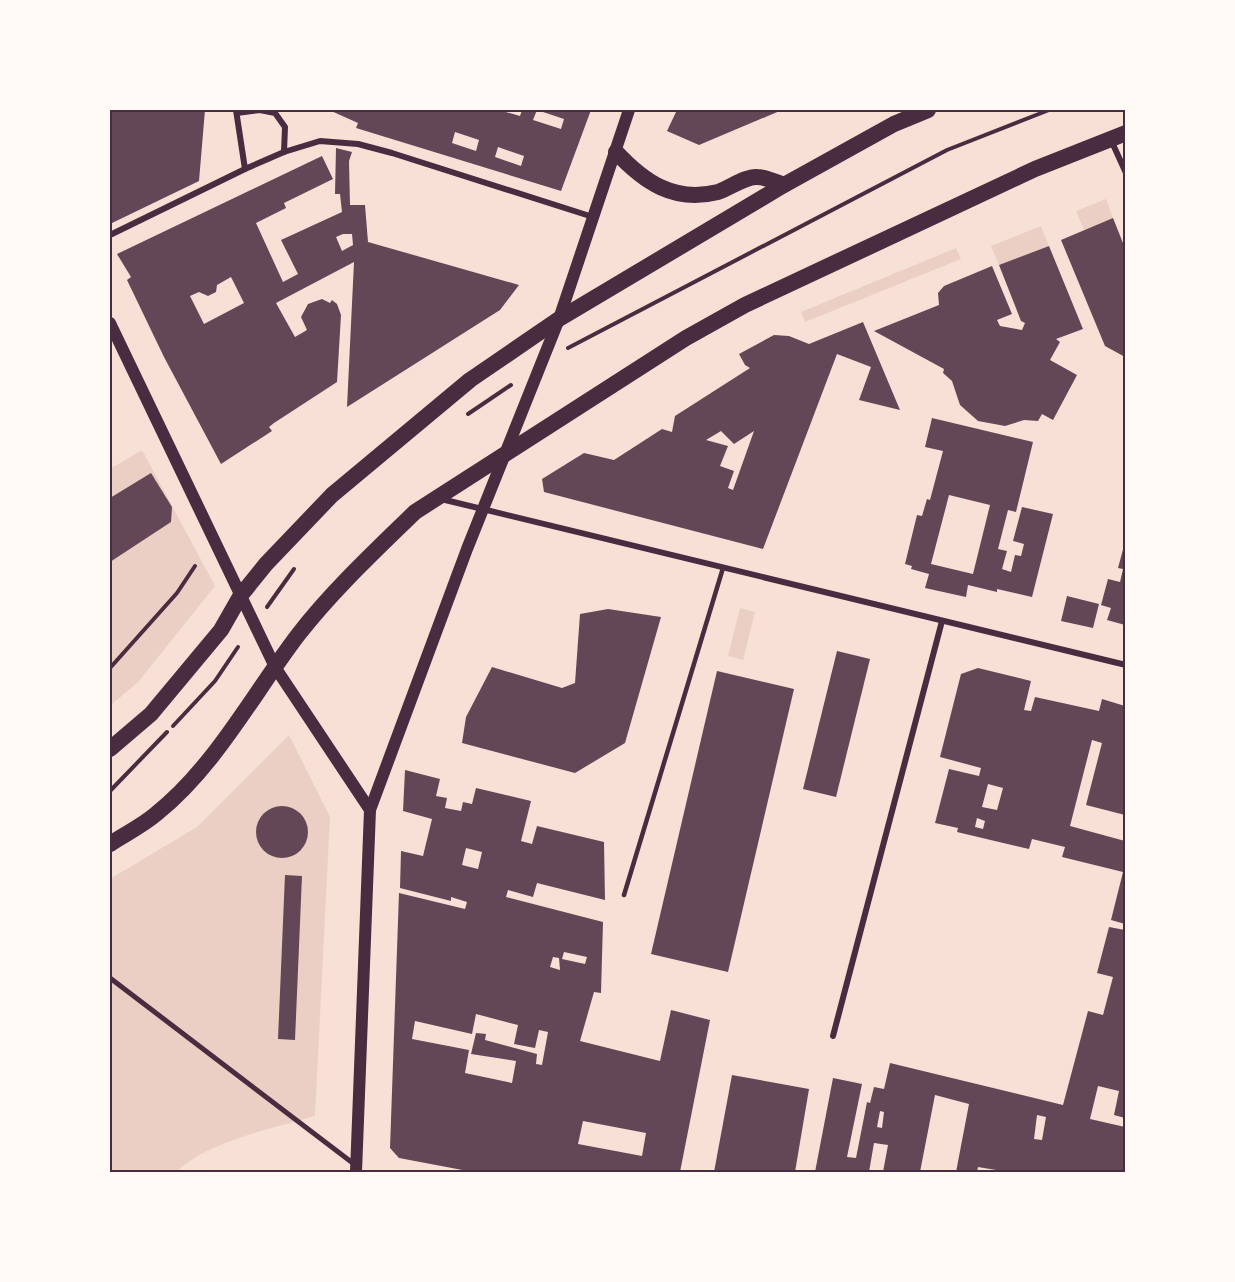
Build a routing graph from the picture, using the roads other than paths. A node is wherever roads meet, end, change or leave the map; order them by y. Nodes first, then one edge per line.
1 (630, 110) edge
2 (928, 110) edge
3 (237, 111) edge
4 (1118, 136) edge
5 (284, 152) junction
6 (616, 152) junction
7 (245, 169) junction
8 (1125, 173) edge
9 (784, 185) junction
10 (594, 217) junction
11 (110, 235) edge
12 (559, 319) junction
13 (110, 322) edge
14 (505, 454) junction
15 (437, 498) junction
16 (483, 510) junction
17 (723, 568) junction
18 (241, 595) junction
19 (942, 621) junction
20 (1125, 665) edge
21 (275, 667) junction
22 (110, 749) edge
23 (370, 810) junction
24 (110, 844) edge
25 (624, 895) dead end
26 (110, 978) edge
27 (833, 1036) dead end
28 (356, 1169) edge

1 - 6 main road
2 - 9 highway
3 - 5 street
3 - 7 street
4 - 8 street
4 - 14 highway
5 - 7 street
5 - 10 street
6 - 9 highway
6 - 10 main road
7 - 11 street
9 - 12 highway
10 - 12 main road
12 - 14 main road
12 - 18 highway
13 - 18 main road
14 - 15 highway
14 - 16 main road
15 - 16 street
15 - 21 highway
16 - 17 street
16 - 23 main road
17 - 19 street
17 - 25 lane
18 - 21 main road
18 - 22 highway
19 - 20 street
19 - 27 street
21 - 23 main road
21 - 24 highway
23 - 28 main road
26 - 28 street

